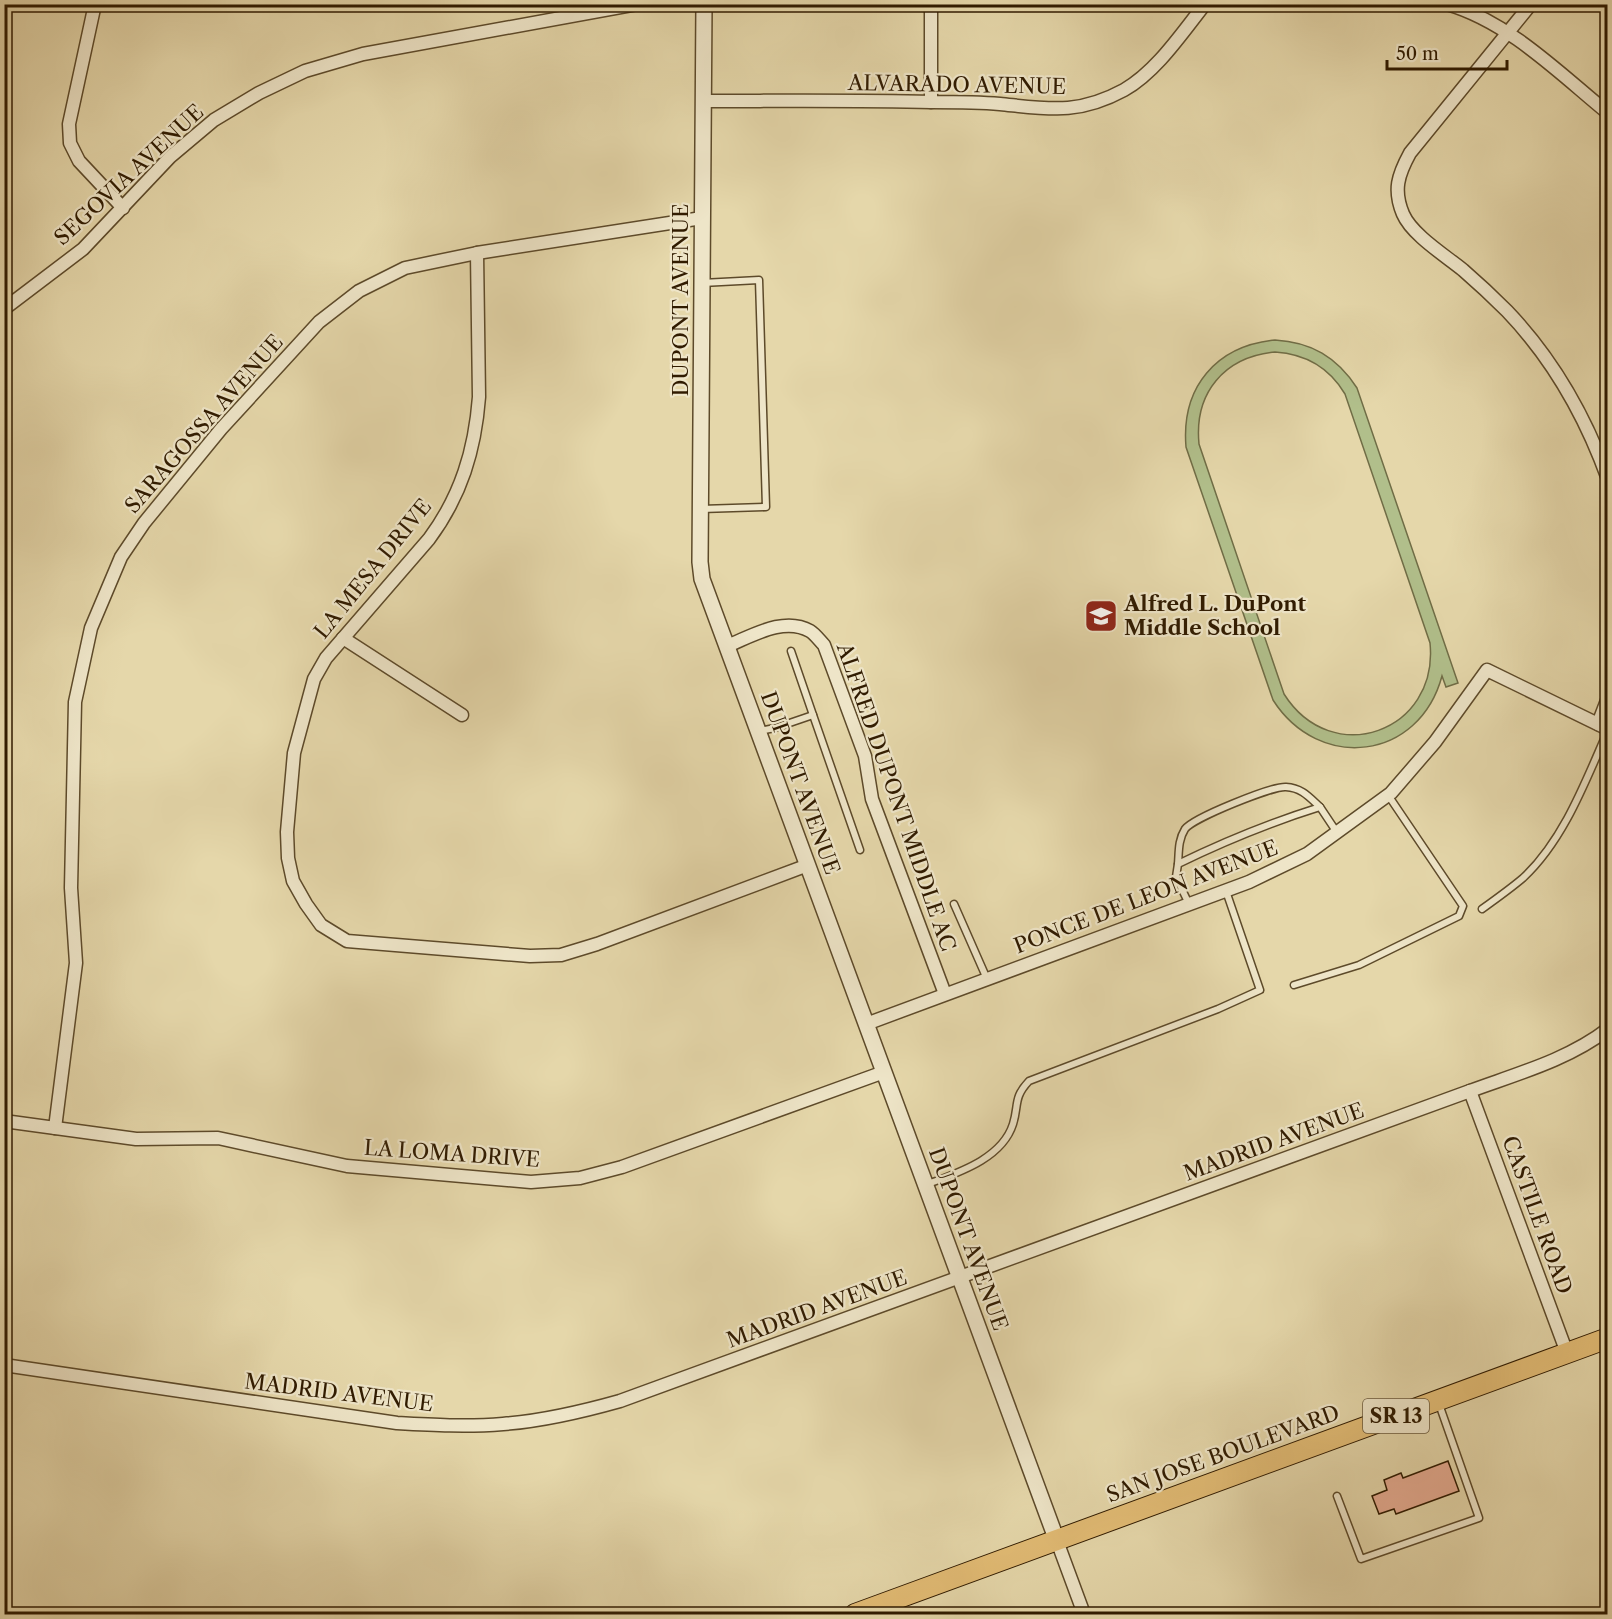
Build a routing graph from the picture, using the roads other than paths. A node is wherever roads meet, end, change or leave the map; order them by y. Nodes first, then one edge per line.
1 (95, 4) edge
2 (637, 4) edge
3 (704, 4) edge
4 (932, 4) edge
5 (1205, 4) edge
6 (1447, 4) edge
7 (1531, 4) edge
8 (1508, 34) junction
9 (704, 101) junction
10 (931, 102) junction
11 (1608, 113) edge
12 (123, 208) junction
13 (702, 218) junction
14 (477, 254) junction
15 (702, 283) junction
16 (4, 309) edge
17 (1608, 479) edge
18 (701, 509) junction
19 (343, 638) junction
20 (727, 646) junction
21 (790, 651) dead end
22 (1608, 698) edge
23 (462, 715) dead end
24 (813, 715) junction
25 (1604, 728) edge
26 (759, 731) junction
27 (1388, 795) junction
28 (1320, 807) junction
29 (1336, 831) junction
30 (860, 850) dead end
31 (1178, 864) junction
32 (808, 866) junction
33 (1226, 891) junction
34 (954, 904) dead end
35 (1190, 904) junction
36 (1482, 909) dead end
37 (987, 980) junction
38 (1294, 985) dead end
39 (945, 994) junction
40 (866, 1024) junction
41 (1608, 1029) edge
42 (884, 1072) junction
43 (1470, 1091) junction
44 (4, 1120) edge
45 (55, 1128) junction
46 (925, 1185) junction
47 (960, 1278) junction
48 (1608, 1338) edge
49 (1567, 1353) junction
50 (4, 1365) edge
51 (1438, 1400) junction
52 (1337, 1496) dead end
53 (1057, 1541) junction
54 (855, 1614) edge
55 (1084, 1614) edge

1 - 12 street
2 - 12 street, SEGOVIA AVENUE
3 - 9 street, DUPONT AVENUE
4 - 10 street
5 - 10 street, ALVARADO AVENUE
6 - 8 street
7 - 8 street
8 - 11 street
8 - 17 street
9 - 10 street, ALVARADO AVENUE
9 - 13 street, DUPONT AVENUE
12 - 16 street, SEGOVIA AVENUE
13 - 14 street, SARAGOSSA AVENUE
13 - 15 street, DUPONT AVENUE
14 - 19 street, LA MESA DRIVE
14 - 45 street, SARAGOSSA AVENUE
15 - 18 street, DUPONT AVENUE
15 - 18 lane
18 - 20 street, DUPONT AVENUE
19 - 23 street
19 - 32 street, LA MESA DRIVE
20 - 26 street, DUPONT AVENUE
20 - 39 street, ALFRED DUPONT MIDDLE AC
21 - 24 lane
22 - 25 street
24 - 26 lane
24 - 30 lane
25 - 27 street, PONCE DE LEON AVENUE
25 - 36 lane
26 - 32 street, DUPONT AVENUE
27 - 29 street, PONCE DE LEON AVENUE
27 - 38 lane
28 - 29 lane
28 - 31 lane
28 - 31 lane
29 - 33 street, PONCE DE LEON AVENUE
31 - 35 lane
32 - 40 street, DUPONT AVENUE
33 - 35 street, PONCE DE LEON AVENUE
33 - 46 lane
34 - 37 lane
35 - 37 street, PONCE DE LEON AVENUE
37 - 39 street, PONCE DE LEON AVENUE
39 - 40 street, PONCE DE LEON AVENUE
40 - 42 street, DUPONT AVENUE
41 - 43 street, MADRID AVENUE
42 - 45 street, LA LOMA DRIVE
42 - 46 street, DUPONT AVENUE
43 - 47 street, MADRID AVENUE
43 - 49 street, CASTILE ROAD
44 - 45 street, LA LOMA DRIVE
46 - 47 street, DUPONT AVENUE
47 - 50 street, MADRID AVENUE
47 - 53 street, DUPONT AVENUE
48 - 49 main road, SAN JOSE BOULEVARD / SR 13
49 - 51 main road, SAN JOSE BOULEVARD / SR 13
51 - 52 lane
51 - 53 main road, SAN JOSE BOULEVARD / SR 13
53 - 54 main road, SAN JOSE BOULEVARD / SR 13
53 - 55 street

